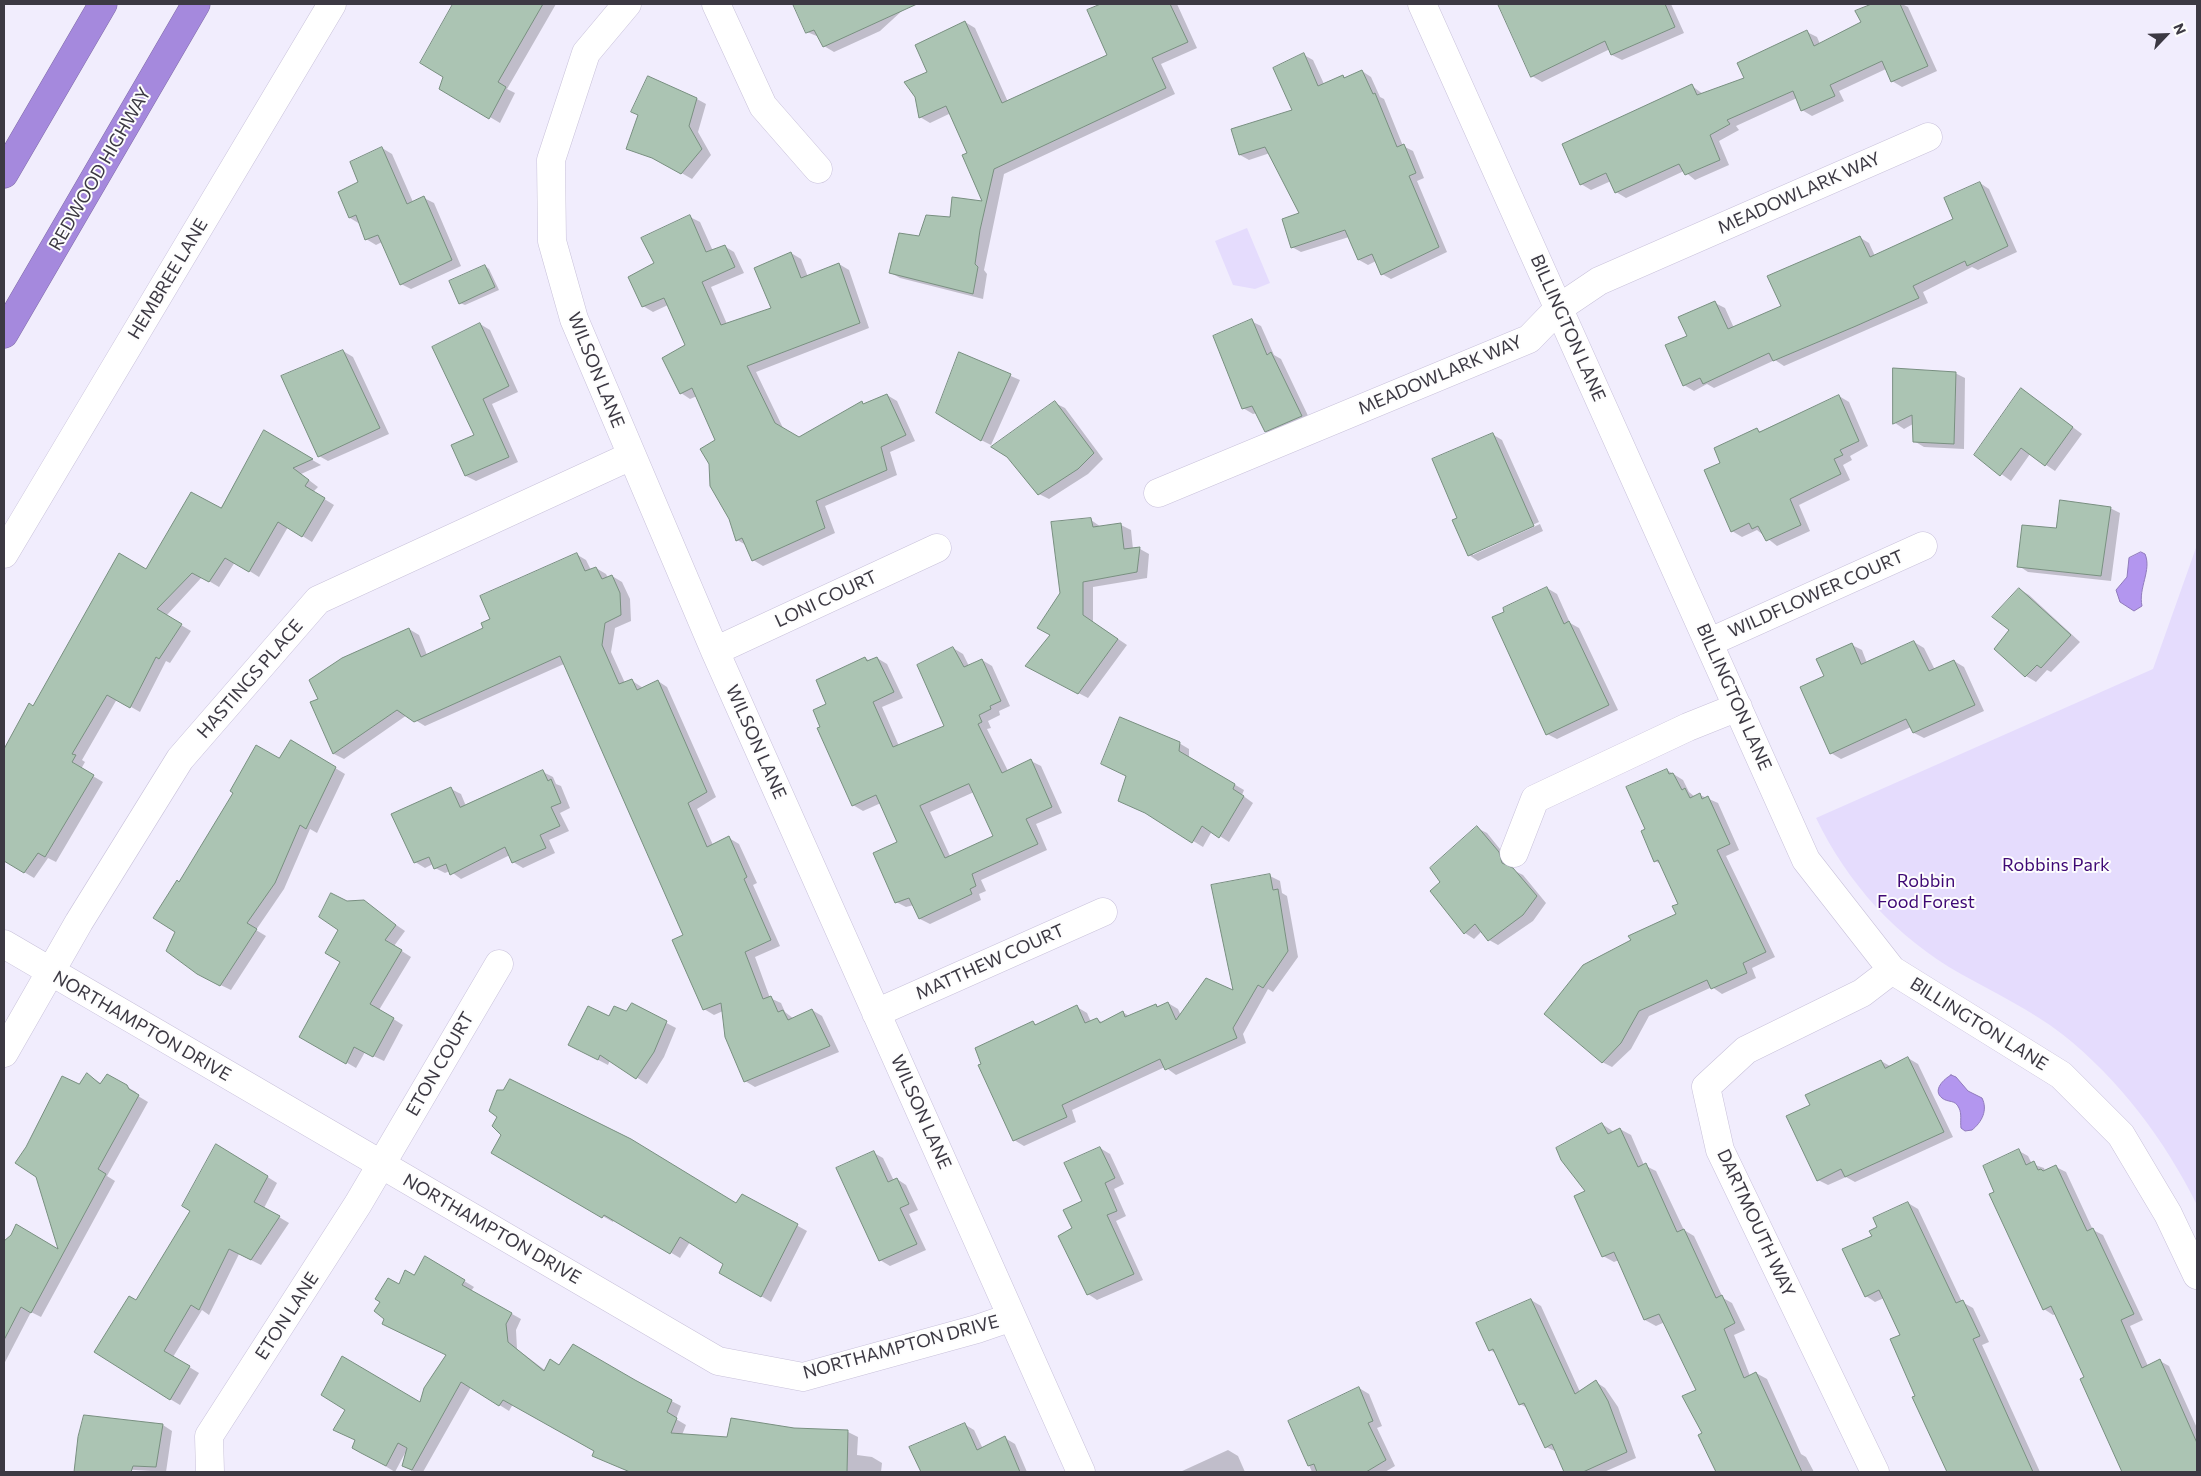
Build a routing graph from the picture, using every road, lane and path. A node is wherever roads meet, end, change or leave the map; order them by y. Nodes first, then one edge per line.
1 (103, 4) edge
2 (196, 4) edge
3 (332, 4) edge
4 (626, 4) edge
5 (716, 4) edge
6 (1422, 4) edge
7 (1928, 136) dead end
8 (818, 169) dead end
9 (4, 174) edge
10 (1559, 308) junction
11 (4, 334) edge
12 (631, 456) junction
13 (1158, 493) dead end
14 (1923, 546) dead end
15 (936, 548) dead end
16 (4, 554) edge
17 (1710, 642) junction
18 (715, 651) junction
19 (1738, 707) junction
20 (1514, 853) dead end
21 (1103, 912) dead end
22 (4, 944) edge
23 (498, 964) dead end
24 (1892, 970) junction
25 (51, 973) junction
26 (876, 1013) junction
27 (4, 1053) edge
28 (382, 1164) junction
29 (2197, 1275) edge
30 (1012, 1317) junction
31 (210, 1472) edge
32 (1081, 1472) edge
33 (1876, 1472) edge

1 - 9 highway
2 - 11 highway, REDWOOD HIGHWAY
3 - 16 street, HEMBREE LANE
4 - 12 street, WILSON LANE
5 - 8 street
6 - 10 street, BILLINGTON LANE
7 - 10 street, MEADOWLARK WAY
10 - 13 street, MEADOWLARK WAY
10 - 17 street, BILLINGTON LANE
12 - 18 street, WILSON LANE
12 - 25 street, HASTINGS PLACE
14 - 17 street, WILDFLOWER COURT
15 - 18 street, LONI COURT
17 - 19 street, BILLINGTON LANE
18 - 26 street, WILSON LANE
19 - 20 street
19 - 24 street, BILLINGTON LANE
21 - 26 street, MATTHEW COURT
22 - 25 street, NORTHAMPTON DRIVE
23 - 28 street, ETON COURT
24 - 29 street, BILLINGTON LANE
24 - 33 street, DARTMOUTH WAY
25 - 27 street, HASTINGS PLACE
25 - 28 street, NORTHAMPTON DRIVE
26 - 30 street, WILSON LANE
28 - 30 street, NORTHAMPTON DRIVE
28 - 31 street, ETON LANE
30 - 32 street, WILSON LANE

